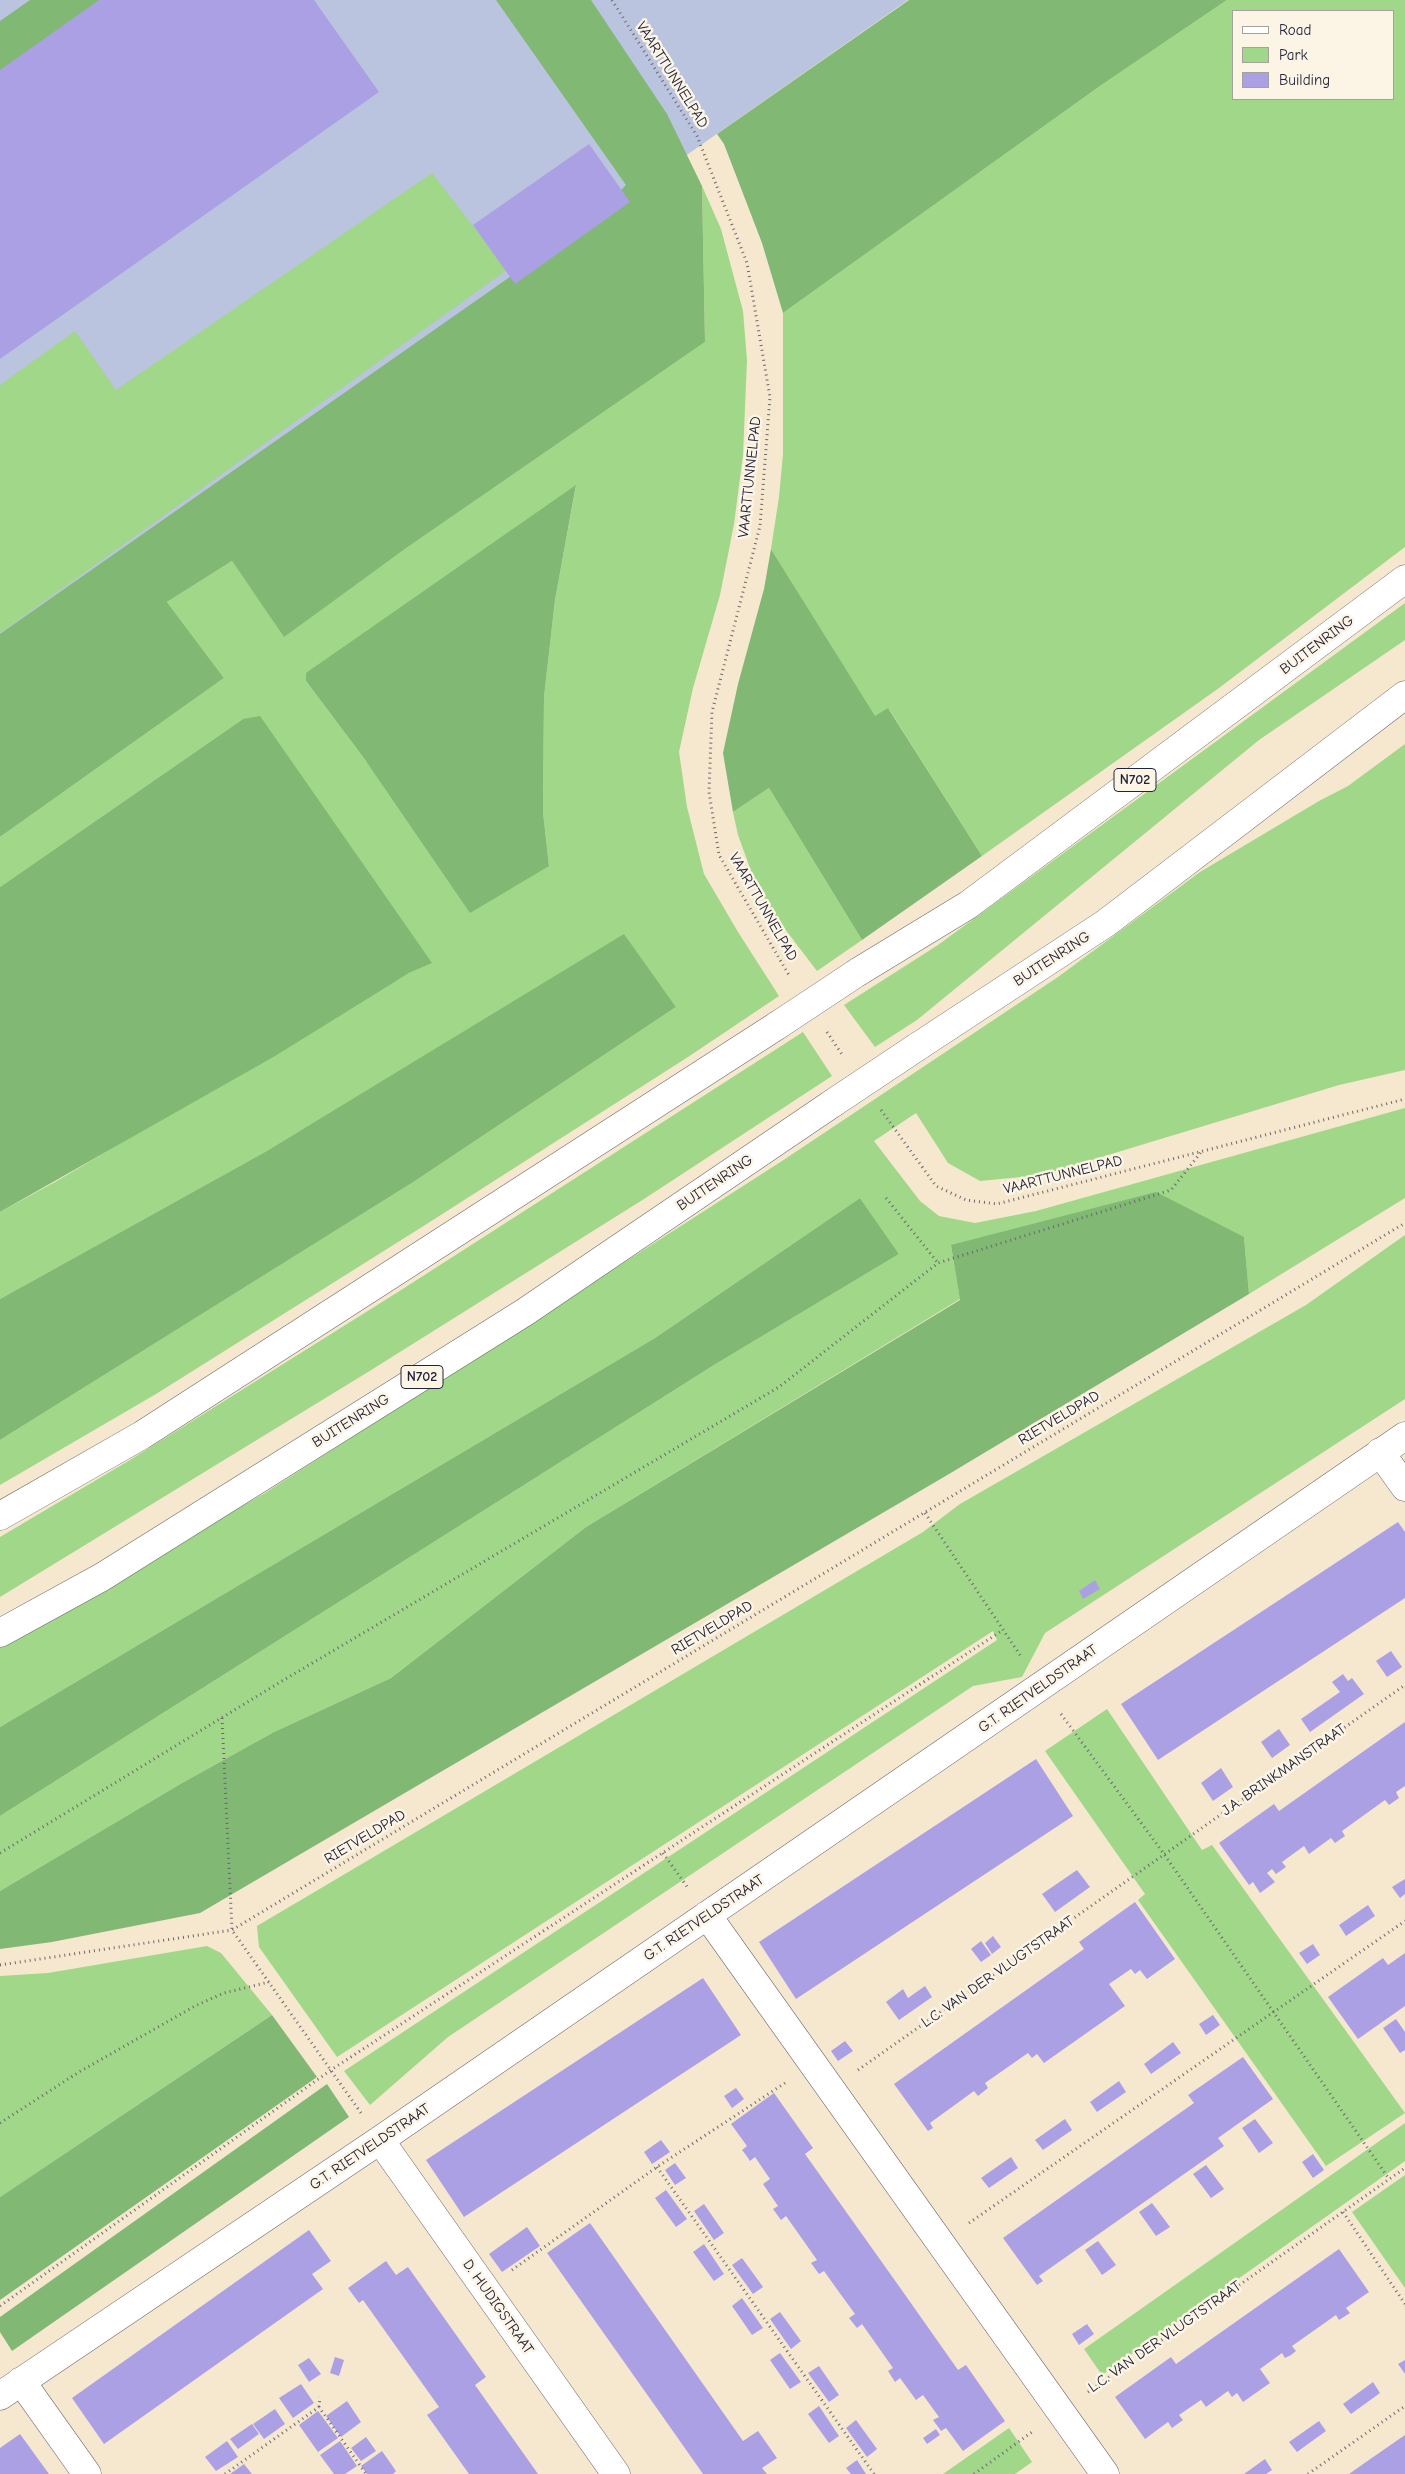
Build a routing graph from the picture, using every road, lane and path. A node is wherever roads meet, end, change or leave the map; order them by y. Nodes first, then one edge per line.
1 (612, 0) edge
2 (1405, 579) edge
3 (1405, 695) edge
4 (792, 982) dead end
5 (826, 1031) dead end
6 (848, 1063) dead end
7 (1405, 1099) edge
8 (876, 1103) dead end
9 (1202, 1151) junction
10 (886, 1198) dead end
11 (1405, 1222) edge
12 (938, 1263) junction
13 (1405, 1436) edge
14 (1380, 1452) junction
15 (1405, 1487) edge
16 (925, 1513) junction
17 (0, 1516) edge
18 (1003, 1630) junction
19 (0, 1633) edge
20 (1405, 1685) edge
21 (1042, 1687) junction
22 (222, 1718) junction
23 (663, 1852) junction
24 (0, 1853) edge
25 (1164, 1854) junction
26 (708, 1915) junction
27 (1405, 1921) edge
28 (232, 1930) junction
29 (0, 1965) edge
30 (269, 1982) junction
31 (1272, 2013) junction
32 (814, 2064) junction
33 (331, 2070) junction
34 (832, 2089) junction
35 (0, 2123) edge
36 (380, 2140) junction
37 (657, 2167) junction
38 (1405, 2168) edge
39 (1389, 2179) junction
40 (1342, 2212) junction
41 (941, 2242) junction
42 (485, 2289) junction
43 (1405, 2304) edge
44 (0, 2306) edge
45 (10, 2388) edge
46 (320, 2396) dead end
47 (1405, 2406) edge
48 (319, 2408) junction
49 (1062, 2411) junction
50 (86, 2474) edge
51 (225, 2474) edge
52 (366, 2474) edge
53 (616, 2474) edge
54 (874, 2474) edge
55 (974, 2474) edge
56 (1105, 2474) edge
57 (1308, 2474) edge

1 - 4 path, VAARTTUNNELPAD
2 - 17 main road, BUITENRING / N702, bridge
3 - 19 main road, BUITENRING / N702, bridge
5 - 6 path
7 - 9 path, VAARTTUNNELPAD
8 - 9 path, VAARTTUNNELPAD
9 - 12 path
10 - 12 path
11 - 16 path, RIETVELDPAD
12 - 22 path
13 - 14 main road, G.T. RIETVELDSTRAAT
14 - 15 main road
14 - 21 main road, G.T. RIETVELDSTRAAT
16 - 18 path
16 - 28 path, RIETVELDPAD
18 - 21 path
18 - 23 path
20 - 25 path, J.A. BRINKMANSTRAAT
21 - 25 path
21 - 26 main road, G.T. RIETVELDSTRAAT
22 - 24 path
22 - 28 path
23 - 26 path
23 - 33 path
25 - 31 path
25 - 34 path, L.C. VAN DER VLUGTSTRAAT
26 - 32 main road
26 - 36 main road, G.T. RIETVELDSTRAAT
27 - 31 path
28 - 29 path, RIETVELDPAD
28 - 30 path
30 - 33 path
30 - 35 path
31 - 39 path
31 - 41 path
32 - 34 main road
32 - 37 path
33 - 36 path
33 - 44 path
34 - 41 main road
36 - 42 main road, D. HUDIGSTRAAT
36 - 45 main road, G.T. RIETVELDSTRAAT
37 - 42 path
37 - 54 path
38 - 39 path, L.C. VAN DER VLUGTSTRAAT
39 - 40 path, L.C. VAN DER VLUGTSTRAAT
40 - 43 path
40 - 49 path, L.C. VAN DER VLUGTSTRAAT
41 - 49 main road
42 - 53 main road, D. HUDIGSTRAAT
45 - 50 main road
46 - 48 path
47 - 57 path
48 - 51 path
48 - 52 path
49 - 55 path, L.C. VAN DER VLUGTSTRAAT
49 - 56 main road

